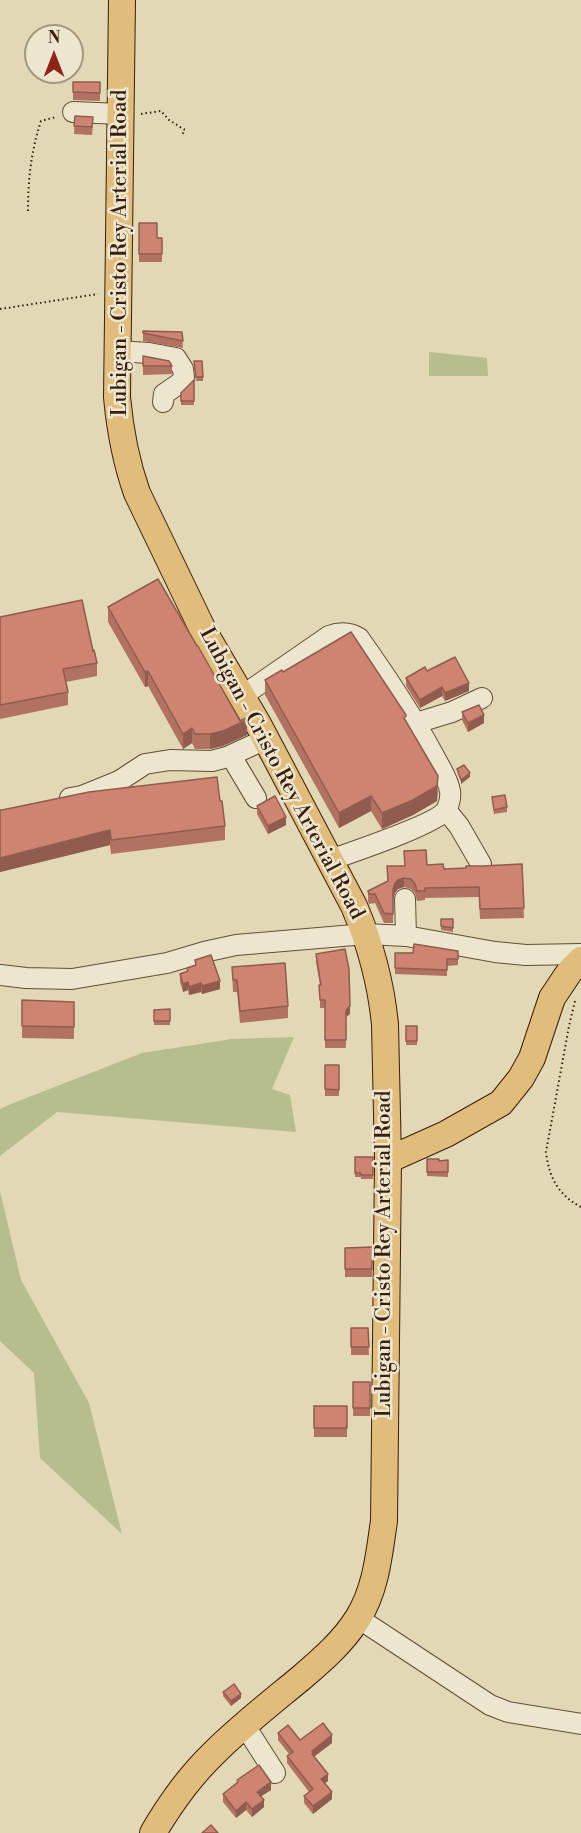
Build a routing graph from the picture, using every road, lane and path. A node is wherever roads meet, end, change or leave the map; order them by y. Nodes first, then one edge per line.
1 (122, 0) edge
2 (121, 111) junction
3 (73, 112) joint
4 (182, 135) dead end
5 (28, 211) dead end
6 (118, 291) junction
7 (0, 309) edge
8 (118, 351) junction
9 (163, 402) dead end
10 (242, 696) junction
11 (482, 698) dead end
12 (416, 723) junction
13 (266, 739) junction
14 (231, 756) junction
15 (256, 798) dead end
16 (50, 802) edge
17 (446, 810) junction
18 (330, 860) junction
19 (481, 864) edge
20 (405, 899) dead end
21 (366, 934) junction
22 (406, 936) junction
23 (581, 954) edge
24 (581, 960) edge
25 (0, 975) edge
26 (576, 997) dead end
27 (388, 1160) junction
28 (581, 1207) edge
29 (358, 1618) junction
30 (581, 1724) edge
31 (245, 1726) junction
32 (275, 1773) dead end
33 (153, 1833) edge

1 - 2 main road, Lubigan - Cristo Rey Arterial Road
2 - 3 street
2 - 4 path
2 - 6 main road, Lubigan - Cristo Rey Arterial Road
3 - 5 path
6 - 7 path
6 - 8 main road, Lubigan - Cristo Rey Arterial Road
8 - 9 street
8 - 10 main road, Lubigan - Cristo Rey Arterial Road
10 - 12 street
10 - 13 main road, Lubigan - Cristo Rey Arterial Road
11 - 12 street
12 - 17 street
13 - 14 street
13 - 18 main road, Lubigan - Cristo Rey Arterial Road
14 - 15 street
14 - 16 street
17 - 18 street
17 - 19 street
18 - 21 main road, Lubigan - Cristo Rey Arterial Road
20 - 22 street
21 - 22 street
21 - 25 street
21 - 27 main road, Lubigan - Cristo Rey Arterial Road
22 - 23 street
24 - 27 main road
26 - 28 path
27 - 29 main road, Lubigan - Cristo Rey Arterial Road
29 - 30 street
29 - 31 main road, Lubigan - Cristo Rey Arterial Road
31 - 32 street
31 - 33 main road, Lubigan - Cristo Rey Arterial Road

